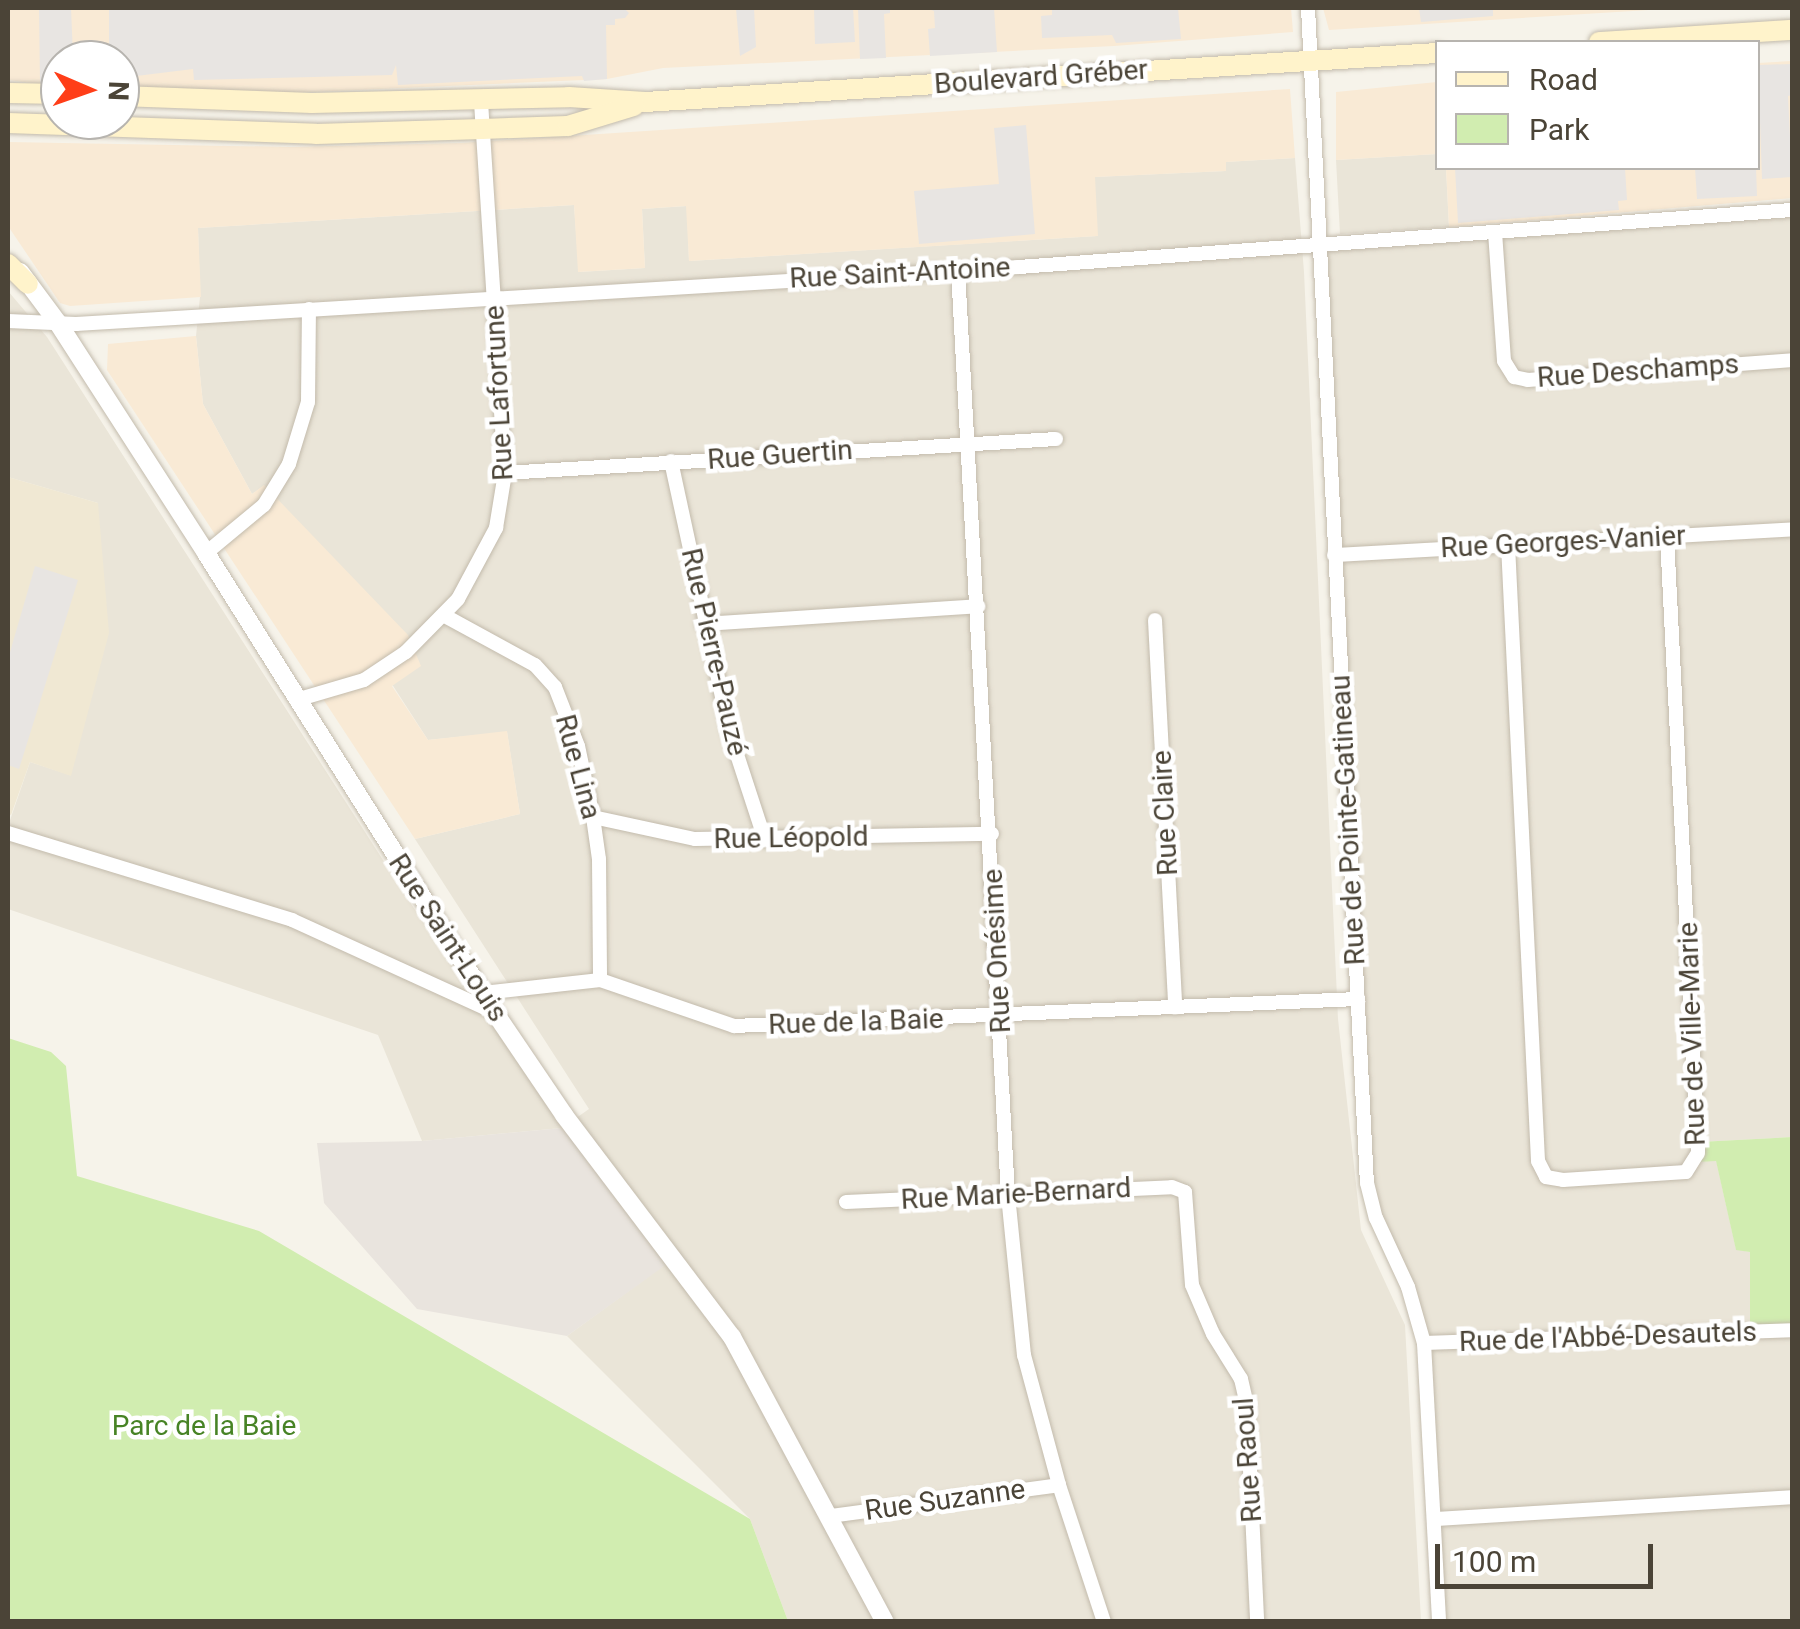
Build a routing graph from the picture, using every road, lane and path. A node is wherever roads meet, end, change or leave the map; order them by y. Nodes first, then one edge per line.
1 (1308, 8) edge
2 (1792, 30) edge
3 (1631, 40) edge
4 (1435, 52) edge
5 (1310, 60) junction
6 (8, 93) edge
7 (40, 94) edge
8 (140, 97) edge
9 (481, 100) junction
10 (646, 102) junction
11 (8, 123) edge
12 (482, 130) junction
13 (1792, 210) edge
14 (1495, 232) junction
15 (1319, 244) junction
16 (8, 256) edge
17 (8, 264) edge
18 (958, 270) junction
19 (28, 284) junction
20 (494, 299) junction
21 (309, 309) junction
22 (8, 321) edge
23 (58, 323) junction
24 (1792, 360) edge
25 (1056, 439) dead end
26 (971, 443) junction
27 (671, 461) junction
28 (505, 473) junction
29 (1792, 529) edge
30 (1667, 536) junction
31 (1508, 545) junction
32 (206, 553) junction
33 (1334, 554) junction
34 (978, 606) junction
35 (445, 616) junction
36 (1155, 620) dead end
37 (703, 624) junction
38 (296, 700) junction
39 (593, 817) junction
40 (8, 833) edge
41 (992, 834) junction
42 (765, 840) junction
43 (600, 980) junction
44 (483, 993) junction
45 (1358, 999) junction
46 (1175, 1007) junction
47 (495, 1013) junction
48 (1000, 1016) junction
49 (1184, 1192) joint
50 (1008, 1196) junction
51 (846, 1202) dead end
52 (1792, 1330) edge
53 (1424, 1343) junction
54 (1059, 1485) junction
55 (1792, 1497) edge
56 (831, 1516) junction
57 (1435, 1519) junction
58 (884, 1622) edge
59 (1104, 1622) edge
60 (1258, 1622) edge
61 (1440, 1622) edge

1 - 5 street, Rue de Pointe-Gatineau
2 - 3 main road
4 - 5 main road, Boulevard Gréber
5 - 10 main road, Boulevard Gréber
5 - 15 street, Rue de Pointe-Gatineau
6 - 7 main road
8 - 9 main road, Boulevard Gréber
9 - 10 main road, Boulevard Gréber
9 - 12 street, Rue Lafortune
10 - 12 main road, Boulevard Gréber
11 - 12 main road, Boulevard Gréber
12 - 20 street, Rue Lafortune
13 - 14 street, Rue Saint-Antoine
14 - 15 street, Rue Saint-Antoine
14 - 24 street, Rue Deschamps
15 - 18 street, Rue Saint-Antoine
15 - 33 street, Rue de Pointe-Gatineau
16 - 19 street, Rue Saint-Louis
17 - 19 main road
18 - 20 street, Rue Saint-Antoine
18 - 26 street, Rue Onésime
19 - 23 street, Rue Saint-Louis
20 - 21 street, Rue Saint-Antoine
20 - 28 street, Rue Lafortune
21 - 23 street, Rue Saint-Antoine
21 - 32 street
22 - 23 street, Rue Saint-Antoine
23 - 32 street, Rue Saint-Louis
25 - 26 street, Rue Guertin
26 - 27 street, Rue Guertin
26 - 34 street, Rue Onésime
27 - 28 street, Rue Guertin
27 - 37 street, Rue Pierre-Pauzé
28 - 35 street, Rue Lafortune
29 - 30 street, Rue Georges-Vanier
30 - 31 street, Rue Georges-Vanier
30 - 31 street, Rue de Ville-Marie
31 - 33 street, Rue Georges-Vanier
32 - 38 street, Rue Saint-Louis
33 - 45 street, Rue de Pointe-Gatineau
34 - 37 street
34 - 41 street, Rue Onésime
35 - 38 street, Rue Lafortune
35 - 39 street, Rue Lina
36 - 46 street, Rue Claire
37 - 42 street, Rue Pierre-Pauzé
38 - 44 street, Rue Saint-Louis
39 - 42 street, Rue Léopold
39 - 43 street, Rue Lina
40 - 47 street
41 - 42 street, Rue Léopold
41 - 48 street, Rue Onésime
43 - 44 street, Rue de la Baie
43 - 48 street, Rue de la Baie
44 - 47 street, Rue Saint-Louis
45 - 46 street, Rue de la Baie
45 - 53 street, Rue de Pointe-Gatineau
46 - 48 street, Rue de la Baie
47 - 56 street, Rue Saint-Louis
48 - 50 street, Rue Onésime
49 - 50 street, Rue Marie-Bernard
49 - 60 street, Rue Raoul
50 - 51 street, Rue Marie-Bernard
50 - 54 street, Rue Onésime
52 - 53 street, Rue de l'Abbé-Desautels
53 - 57 street, Rue de Pointe-Gatineau
54 - 56 street, Rue Suzanne
54 - 59 street, Rue Onésime
55 - 57 street
56 - 58 street, Rue Saint-Louis
57 - 61 street, Rue de Pointe-Gatineau

